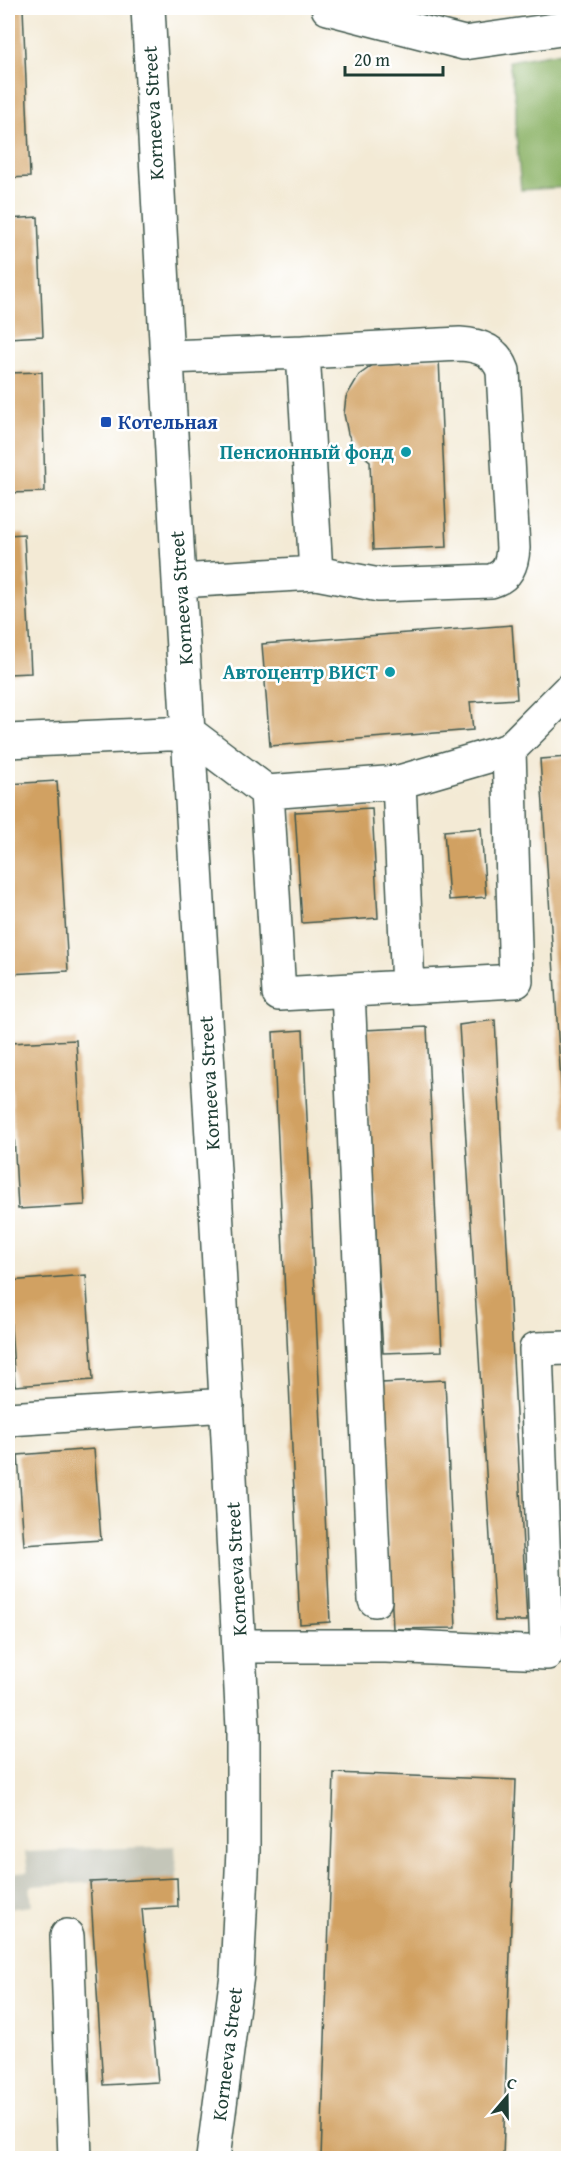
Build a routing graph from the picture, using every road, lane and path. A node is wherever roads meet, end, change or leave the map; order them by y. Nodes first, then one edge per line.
1 (148, 8) edge
2 (328, 8) edge
3 (568, 28) edge
4 (303, 352) junction
5 (167, 357) junction
6 (316, 573) junction
7 (179, 581) junction
8 (568, 691) edge
9 (189, 733) junction
10 (8, 741) edge
11 (509, 750) junction
12 (399, 782) junction
13 (267, 792) junction
14 (408, 987) junction
15 (348, 991) junction
16 (568, 1348) edge
17 (227, 1406) junction
18 (8, 1419) edge
19 (375, 1600) dead end
20 (240, 1646) junction
21 (66, 1936) dead end
22 (75, 2158) edge
23 (213, 2158) edge

1 - 5 street, Korneeva Street
2 - 3 street
4 - 5 street
4 - 6 street
4 - 6 street
5 - 7 street, Korneeva Street
6 - 7 street
7 - 9 street, Korneeva Street
8 - 11 street
9 - 10 street
9 - 13 street
9 - 17 street, Korneeva Street
11 - 12 street
11 - 14 street
12 - 13 street
12 - 14 street
13 - 15 street
14 - 15 street
15 - 19 street
16 - 20 street
17 - 18 street
17 - 20 street, Korneeva Street
20 - 23 street, Korneeva Street
21 - 22 street

